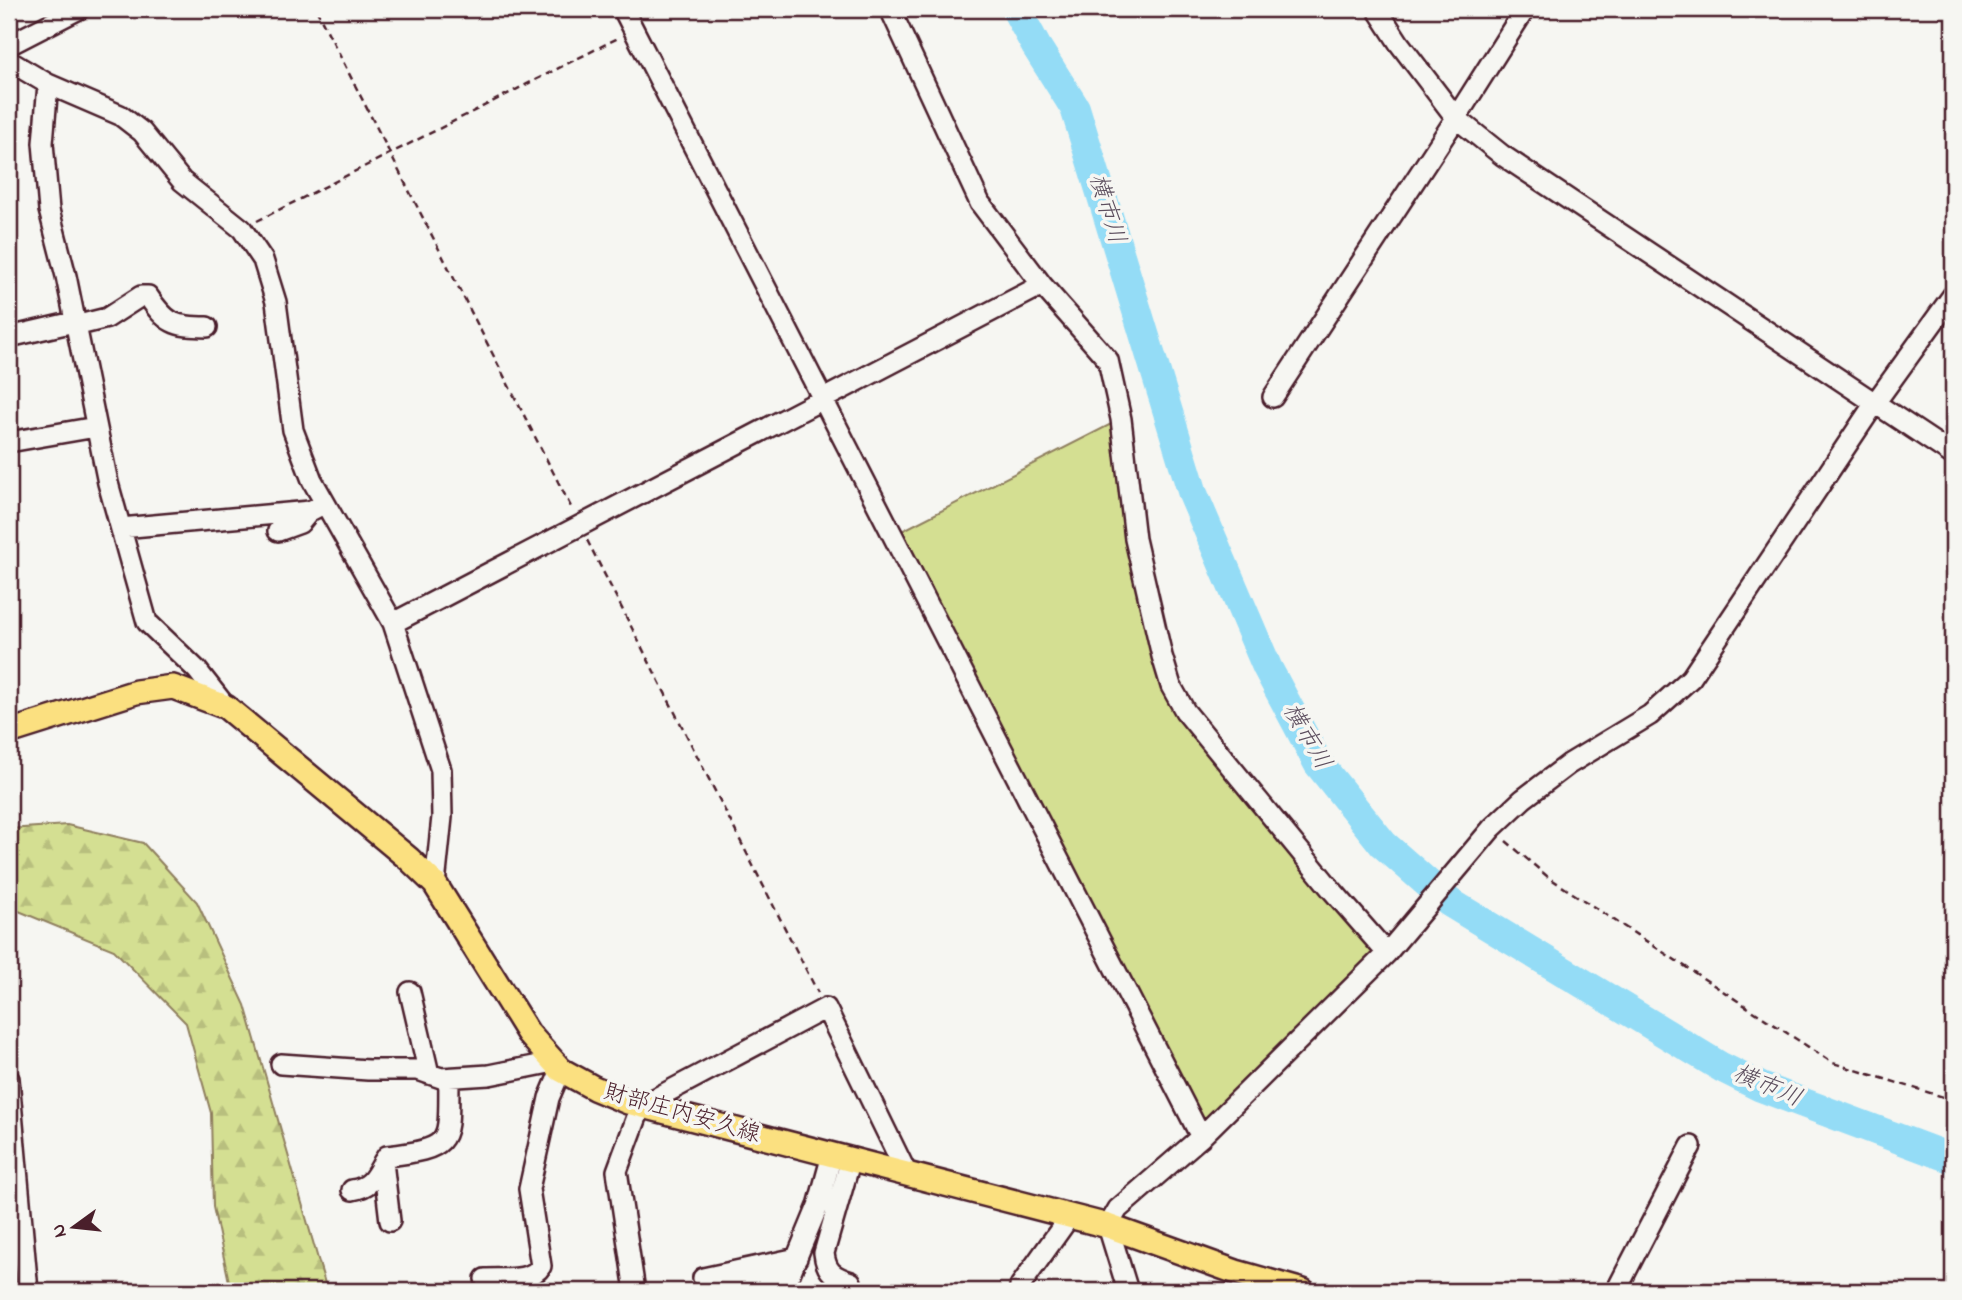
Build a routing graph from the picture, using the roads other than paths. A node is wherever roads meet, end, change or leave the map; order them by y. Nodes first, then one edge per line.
1 (79, 9) edge
2 (623, 9) edge
3 (890, 9) edge
4 (1377, 9) edge
5 (1525, 9) edge
6 (9, 46) edge
7 (9, 61) edge
8 (48, 84) junction
9 (1457, 118) junction
10 (1042, 285) junction
11 (1953, 295) edge
12 (74, 324) junction
13 (207, 327) dead end
14 (9, 337) edge
15 (1273, 397) dead end
16 (823, 400) junction
17 (1875, 403) junction
18 (96, 427) junction
19 (9, 442) edge
20 (1953, 455) edge
21 (318, 507) junction
22 (121, 528) junction
23 (278, 531) dead end
24 (393, 623) junction
25 (226, 707) junction
26 (9, 732) edge
27 (435, 884) junction
28 (1392, 946) junction
29 (410, 992) dead end
30 (281, 1064) dead end
31 (557, 1066) junction
32 (429, 1074) junction
33 (449, 1078) junction
34 (9, 1079) edge
35 (641, 1106) junction
36 (1201, 1137) junction
37 (1691, 1146) dead end
38 (841, 1157) junction
39 (383, 1162) junction
40 (907, 1174) junction
41 (352, 1190) dead end
42 (1070, 1216) junction
43 (390, 1221) dead end
44 (1108, 1226) junction
45 (797, 1258) junction
46 (485, 1279) dead end
47 (851, 1282) dead end
48 (788, 1284) edge
49 (707, 1285) edge
50 (28, 1291) edge
51 (635, 1291) edge
52 (1020, 1291) edge
53 (1128, 1291) edge
54 (1303, 1291) edge
55 (1616, 1291) edge

1 - 6 street
2 - 16 street
3 - 10 street
4 - 9 street
5 - 9 street
7 - 8 street
8 - 12 street
8 - 21 street
9 - 15 street
9 - 17 street
10 - 16 street
10 - 28 street
11 - 17 street
12 - 13 street
12 - 14 street
12 - 18 street
16 - 24 street
16 - 36 street
17 - 20 street
17 - 28 street
18 - 19 street
18 - 22 street
21 - 22 street
21 - 23 street
21 - 24 street
22 - 25 street
24 - 27 street
25 - 26 main road, 財部庄内安久線
25 - 27 main road, 財部庄内安久線
27 - 31 main road, 財部庄内安久線
28 - 36 street
29 - 32 street
30 - 32 street
31 - 33 street
31 - 35 main road, 財部庄内安久線
31 - 46 street
32 - 33 street
33 - 39 street
34 - 50 street
35 - 38 main road, 財部庄内安久線
35 - 40 street
35 - 51 street
36 - 44 street
37 - 55 street
38 - 40 main road, 財部庄内安久線
38 - 45 street
38 - 47 street
39 - 41 street
39 - 43 street
40 - 42 main road, 財部庄内安久線
42 - 44 main road, 財部庄内安久線
42 - 52 street
44 - 53 street
44 - 54 main road, 財部庄内安久線
45 - 48 street
45 - 49 street
48 - 49 street

